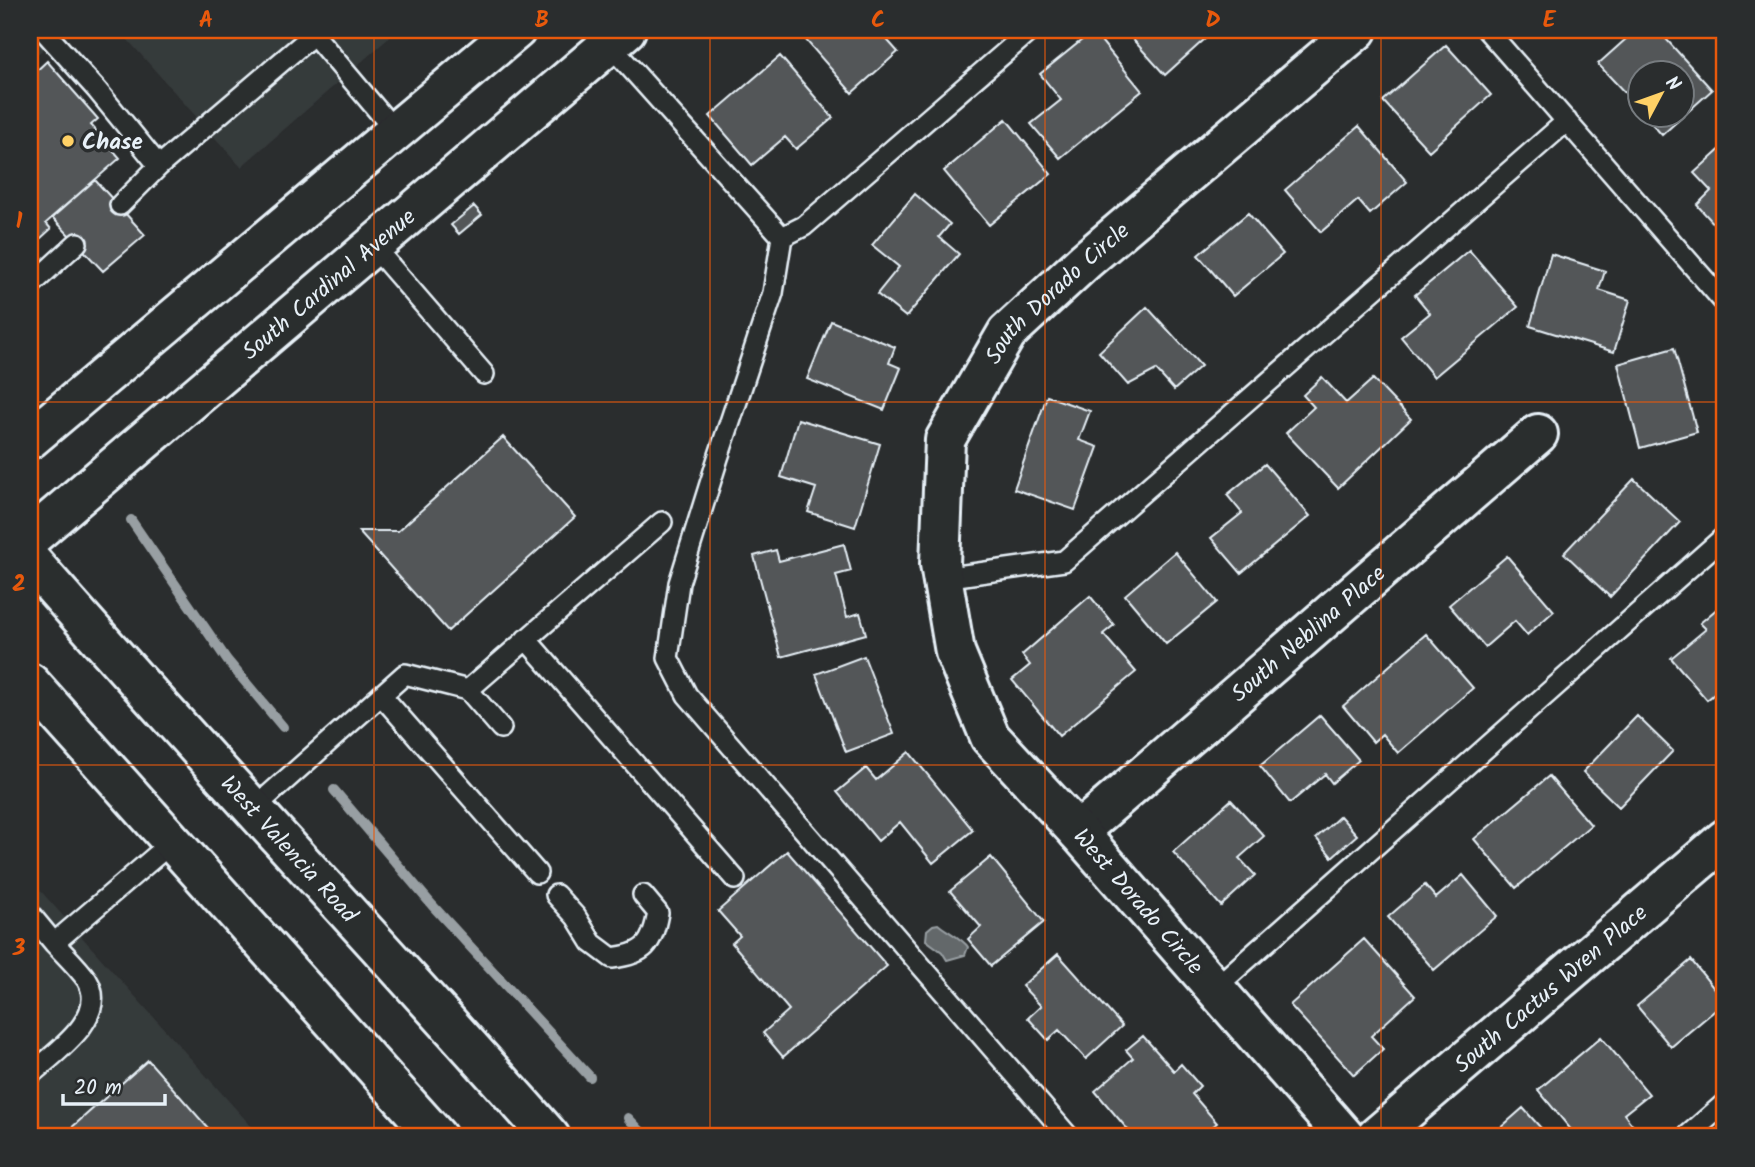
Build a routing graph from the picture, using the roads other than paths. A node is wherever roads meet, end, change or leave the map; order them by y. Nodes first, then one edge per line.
1 (43, 30) edge
2 (516, 30) edge
3 (1031, 30) edge
4 (1357, 30) edge
5 (1487, 30) edge
6 (312, 32) edge
7 (618, 37) edge
8 (1567, 121) junction
9 (394, 131) junction
10 (159, 166) junction
11 (120, 205) dead end
12 (782, 237) junction
13 (77, 243) dead end
14 (373, 246) junction
15 (30, 286) edge
16 (1725, 303) edge
17 (484, 374) dead end
18 (1538, 434) dead end
19 (30, 439) edge
20 (662, 522) dead end
21 (1725, 536) edge
22 (30, 538) edge
23 (30, 560) edge
24 (943, 578) junction
25 (526, 639) junction
26 (955, 652) joint
27 (30, 683) edge
28 (468, 690) junction
29 (381, 695) junction
30 (501, 728) dead end
31 (252, 810) junction
32 (1078, 832) junction
33 (1725, 839) edge
34 (171, 843) junction
35 (537, 873) dead end
36 (735, 879) dead end
37 (556, 894) dead end
38 (643, 895) dead end
39 (30, 914) edge
40 (54, 943) junction
41 (1215, 988) junction
42 (30, 1075) edge
43 (1725, 1104) edge
44 (437, 1137) edge
45 (550, 1137) edge
46 (1069, 1137) edge
47 (1345, 1137) edge
48 (1376, 1137) edge
49 (1686, 1137) edge

1 - 10 lane
2 - 9 main road
3 - 12 lane
4 - 24 main road, South Dorado Circle
5 - 8 lane
6 - 9 lane
6 - 10 lane
7 - 12 lane
7 - 14 main road, South Cardinal Avenue
8 - 16 lane
8 - 24 lane
9 - 19 main road
10 - 11 lane
12 - 46 lane
13 - 15 lane
14 - 17 lane
14 - 22 main road, South Cardinal Avenue
18 - 32 main road, South Neblina Place
20 - 25 lane
21 - 41 lane
23 - 31 main road, West Valencia Road
24 - 26 main road, South Dorado Circle
25 - 28 lane
25 - 36 lane
26 - 32 main road, West Dorado Circle
27 - 34 main road
28 - 29 lane
28 - 30 lane
29 - 31 lane
29 - 35 lane
31 - 45 main road, West Valencia Road
32 - 41 main road, West Dorado Circle
33 - 48 main road, South Cactus Wren Place
34 - 40 lane
34 - 44 main road
37 - 38 lane
39 - 40 lane
40 - 42 lane
41 - 47 main road, West Dorado Circle
43 - 49 lane

